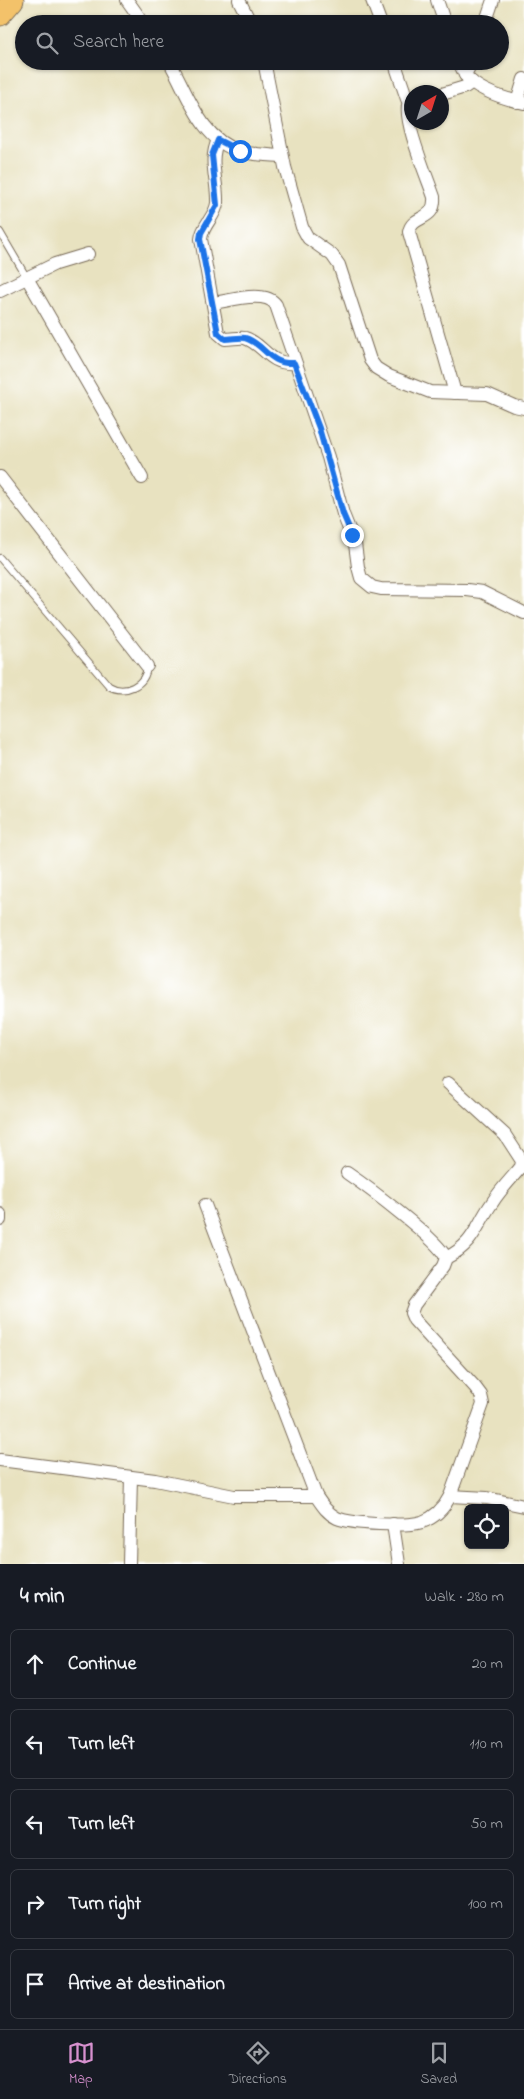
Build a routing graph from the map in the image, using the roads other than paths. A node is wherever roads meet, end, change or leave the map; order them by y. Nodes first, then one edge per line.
1 (13, 0) edge
2 (126, 0) edge
3 (240, 0) edge
4 (372, 0) edge
5 (437, 0) edge
6 (493, 0) edge
7 (0, 15) edge
8 (137, 15) edge
9 (247, 15) edge
10 (378, 15) edge
11 (442, 15) edge
12 (488, 15) edge
13 (174, 70) edge
14 (266, 70) edge
15 (398, 70) edge
16 (464, 70) edge
17 (470, 70) edge
18 (469, 79) junction
19 (524, 79) edge
20 (404, 87) edge
21 (449, 92) edge
22 (520, 102) edge
23 (411, 130) edge
24 (218, 140) junction
25 (282, 156) junction
26 (0, 232) edge
27 (88, 254) dead end
28 (27, 278) junction
29 (0, 291) edge
30 (213, 303) junction
31 (294, 363) junction
32 (456, 393) junction
33 (524, 408) edge
34 (0, 477) edge
35 (142, 478) dead end
36 (0, 558) edge
37 (524, 613) edge
38 (147, 666) joint
39 (448, 1083) dead end
40 (347, 1173) dead end
41 (205, 1205) dead end
42 (0, 1214) edge
43 (0, 1220) edge
44 (446, 1258) junction
45 (0, 1460) edge
46 (131, 1477) junction
47 (316, 1496) junction
48 (450, 1496) junction
49 (524, 1506) edge
50 (393, 1524) junction
51 (129, 1564) edge
52 (399, 1564) edge

1 - 7 highway
2 - 8 street
3 - 9 street
4 - 10 street
5 - 11 street
6 - 12 street
13 - 24 street
14 - 25 street
15 - 20 street
16 - 18 street
17 - 18 street
18 - 21 street
18 - 22 street
19 - 22 street
23 - 32 street
24 - 25 street
24 - 30 street
25 - 32 street
26 - 28 lane
27 - 28 street
28 - 29 street
28 - 35 street
30 - 31 street
30 - 31 street
31 - 37 street
32 - 33 street
34 - 38 street
36 - 38 lane
39 - 44 street
40 - 44 street
41 - 47 street
42 - 43 street
44 - 48 street
45 - 46 street
46 - 47 street
46 - 51 street
47 - 50 street
48 - 49 street
48 - 50 street
50 - 52 street

